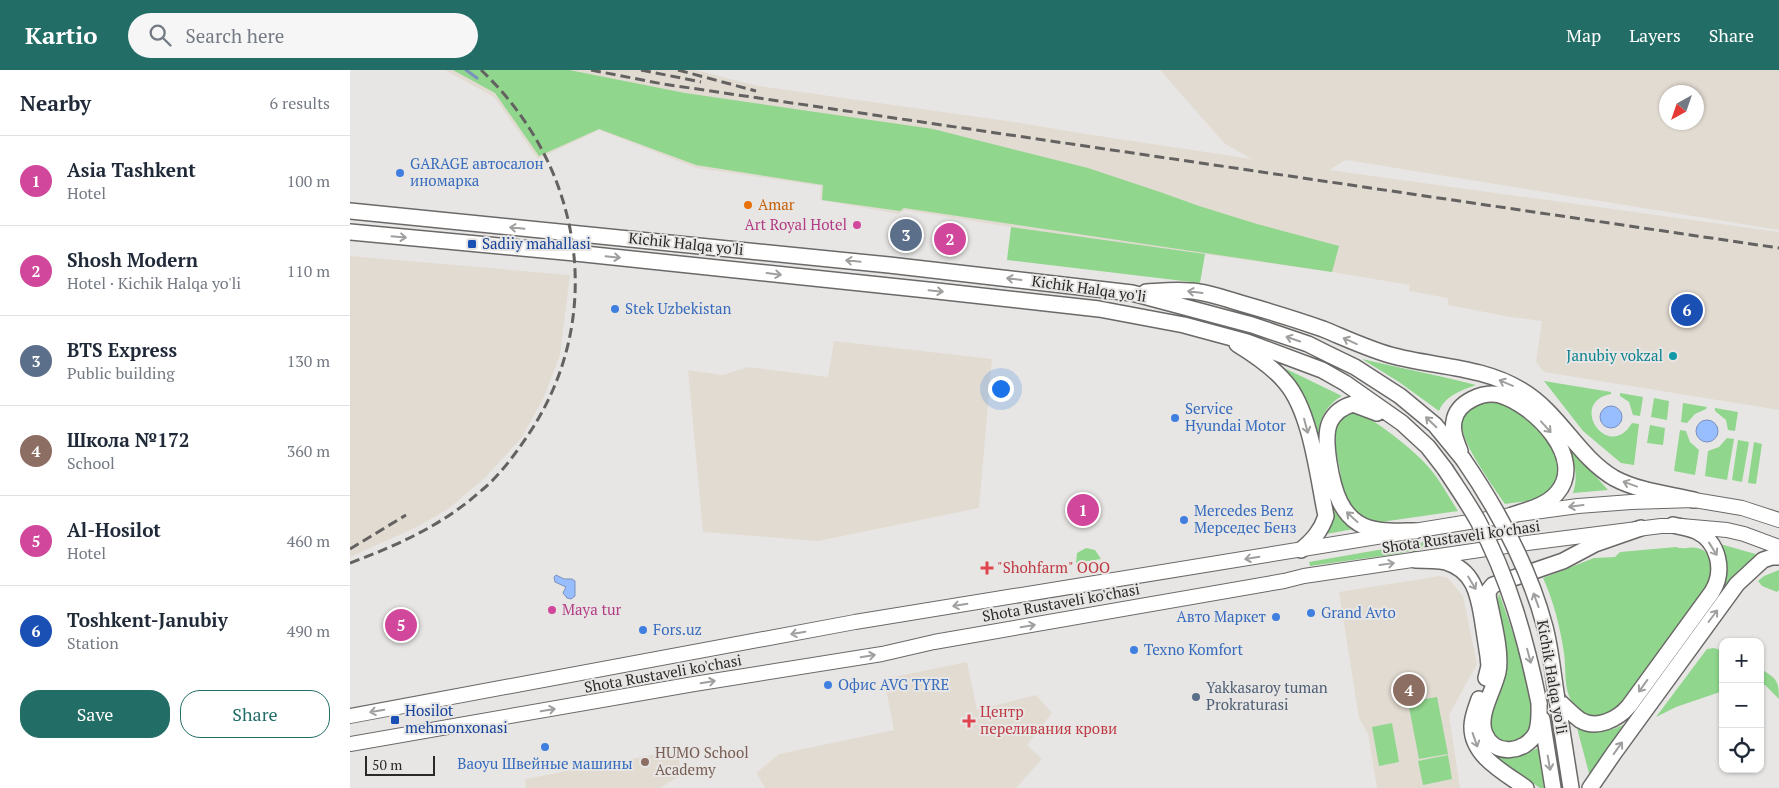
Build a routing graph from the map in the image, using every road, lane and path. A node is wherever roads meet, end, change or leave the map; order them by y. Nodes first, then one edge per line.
1 (350, 211) edge
2 (452, 221) junction
3 (350, 232) edge
4 (450, 242) junction
5 (889, 265) junction
6 (887, 286) junction
7 (1132, 292) junction
8 (1222, 334) junction
9 (1411, 431) junction
10 (1463, 459) junction
11 (1694, 500) junction
12 (1512, 515) junction
13 (1779, 520) edge
14 (1673, 525) junction
15 (1641, 528) junction
16 (1415, 531) junction
17 (1779, 547) edge
18 (1300, 550) junction
19 (1779, 556) edge
20 (1415, 560) junction
21 (1557, 699) junction
22 (1539, 702) junction
23 (350, 716) edge
24 (350, 744) edge
25 (1526, 788) edge
26 (1554, 788) edge
27 (1571, 788) edge
28 (1590, 788) edge

1 - 2 highway, Kichik Halqa yo'li
2 - 4 highway
5 -> 2 highway, Kichik Halqa yo'li
3 -> 4 highway, Kichik Halqa yo'li
4 -> 6 highway, Kichik Halqa yo'li
5 - 6 highway
7 -> 5 highway, Kichik Halqa yo'li
6 -> 8 highway, Kichik Halqa yo'li
10 -> 7 highway, Kichik Halqa yo'li
11 -> 7 highway
8 - 9 highway, Kichik Halqa yo'li
8 -> 18 highway
16 -> 9 highway
9 -> 22 highway, Kichik Halqa yo'li, bridge
10 -> 12 highway
21 -> 10 highway, Kichik Halqa yo'li, bridge
11 -> 12 main road, Shota Rustaveli ko'chasi
11 - 13 main road, Shota Rustaveli ko'chasi
12 - 16 main road, Shota Rustaveli ko'chasi
14 - 15 main road, Shota Rustaveli ko'chasi
14 - 17 main road, Shota Rustaveli ko'chasi
14 -> 21 highway
15 - 20 main road, Shota Rustaveli ko'chasi
15 - 22 highway
16 - 18 main road, Shota Rustaveli ko'chasi
18 -> 23 main road, Shota Rustaveli ko'chasi
28 -> 19 highway
24 -> 20 main road, Shota Rustaveli ko'chasi
20 -> 25 highway
21 - 27 highway, Kichik Halqa yo'li
22 -> 26 highway, Kichik Halqa yo'li

